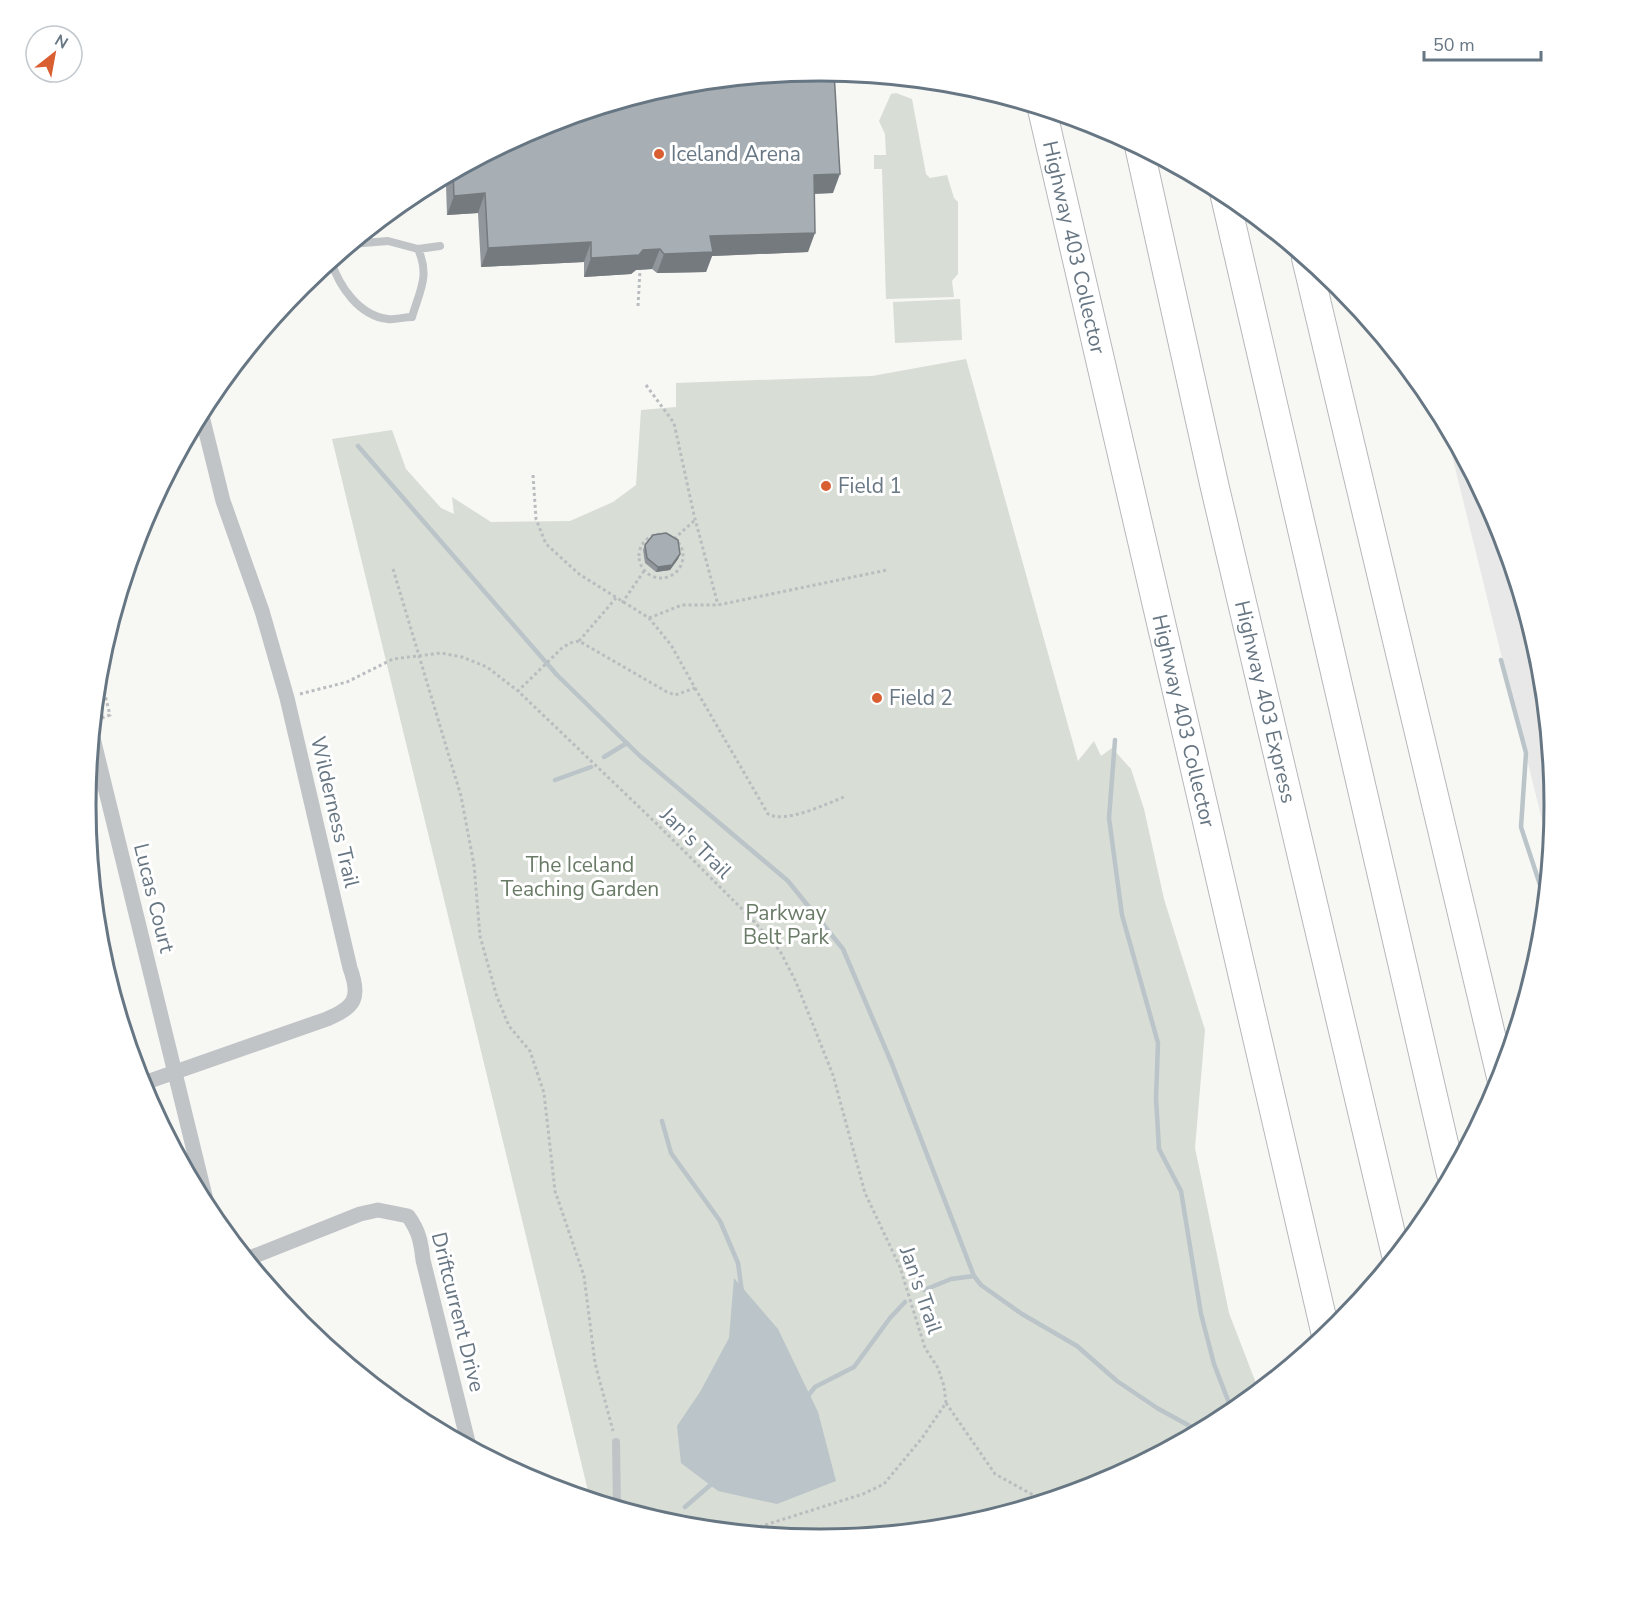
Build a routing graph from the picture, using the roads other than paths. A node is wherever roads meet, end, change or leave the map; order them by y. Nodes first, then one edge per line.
1 (1044, 116) edge
2 (1141, 157) edge
3 (1227, 207) edge
4 (365, 243) edge
5 (440, 246) dead end
6 (418, 249) junction
7 (334, 270) edge
8 (1309, 272) edge
9 (204, 425) edge
10 (98, 758) edge
11 (1497, 1061) edge
12 (176, 1072) junction
13 (151, 1081) edge
14 (1449, 1164) edge
15 (202, 1181) edge
16 (1394, 1246) edge
17 (254, 1255) edge
18 (1324, 1325) edge
19 (467, 1437) edge
20 (616, 1442) road end
21 (617, 1499) edge

1 - 18 highway, Highway 403 Collector
2 - 16 highway, Highway 403 Express
3 - 14 highway
4 - 6 lane
5 - 6 lane
6 - 7 lane
8 - 11 highway
9 - 12 street, Wilderness Trail
10 - 12 street, Lucas Court
12 - 13 street, Wilderness Trail
12 - 15 street, Lucas Court
17 - 19 street, Driftcurrent Drive
20 - 21 lane

